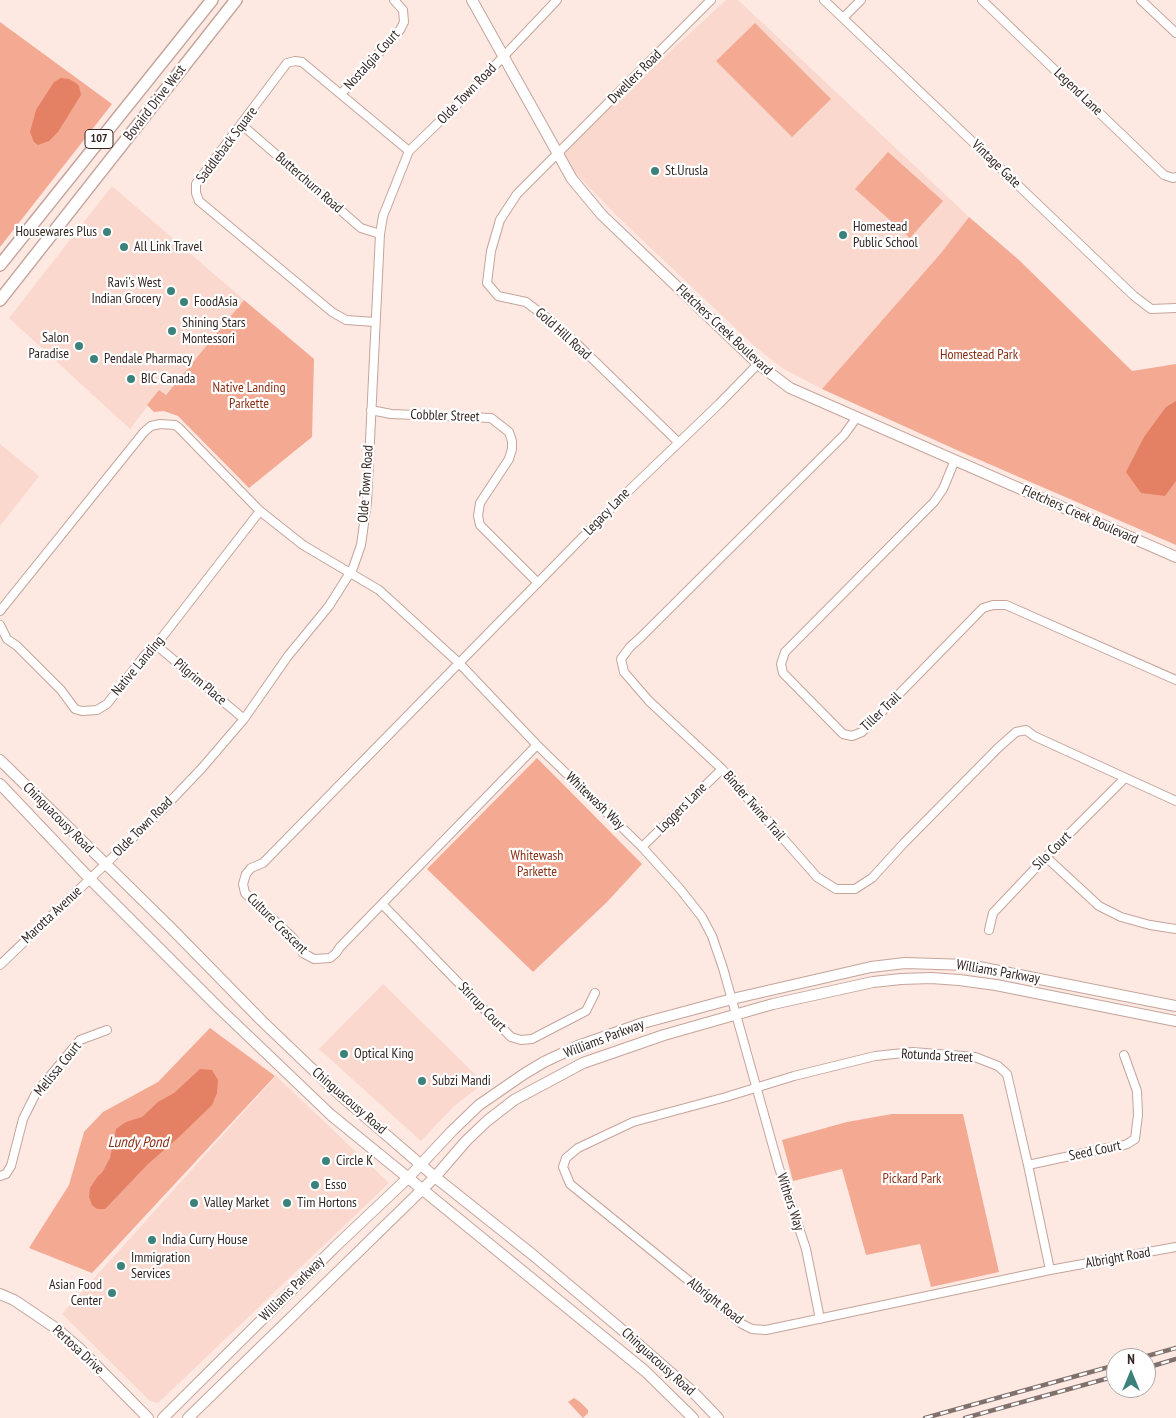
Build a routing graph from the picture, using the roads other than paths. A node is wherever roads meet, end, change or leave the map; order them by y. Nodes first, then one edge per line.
1 (212, 0) edge
2 (236, 0) edge
3 (394, 0) edge
4 (472, 0) edge
5 (557, 0) edge
6 (711, 0) edge
7 (824, 0) edge
8 (861, 0) edge
9 (982, 0) edge
10 (1141, 0) edge
11 (843, 18) junction
12 (1176, 33) edge
13 (503, 56) junction
14 (341, 94) junction
15 (242, 125) junction
16 (409, 152) junction
17 (558, 154) junction
18 (1176, 177) edge
19 (380, 234) junction
20 (0, 265) edge
21 (0, 300) edge
22 (1176, 308) edge
23 (375, 322) junction
24 (758, 364) junction
25 (370, 410) junction
26 (857, 417) junction
27 (678, 442) junction
28 (955, 460) junction
29 (260, 511) junction
30 (1176, 557) edge
31 (349, 574) junction
32 (538, 583) junction
33 (0, 611) edge
34 (0, 625) edge
35 (156, 645) junction
36 (459, 663) junction
37 (1176, 680) edge
38 (244, 719) junction
39 (537, 745) junction
40 (0, 760) edge
41 (722, 769) junction
42 (1125, 778) junction
43 (0, 784) edge
44 (1176, 801) edge
45 (642, 847) junction
46 (1046, 856) junction
47 (106, 865) junction
48 (90, 879) junction
49 (382, 904) junction
50 (1176, 929) edge
51 (989, 930) dead end
52 (0, 966) edge
53 (595, 993) dead end
54 (732, 999) junction
55 (1176, 1006) edge
56 (737, 1015) junction
57 (1176, 1021) edge
58 (107, 1030) dead end
59 (1124, 1055) dead end
60 (756, 1087) junction
61 (422, 1164) junction
62 (1028, 1165) junction
63 (0, 1176) edge
64 (436, 1177) junction
65 (409, 1178) junction
66 (423, 1189) junction
67 (1176, 1247) edge
68 (1050, 1270) junction
69 (0, 1294) edge
70 (820, 1318) junction
71 (148, 1418) edge
72 (163, 1418) edge
73 (188, 1418) edge
74 (692, 1418) edge
75 (718, 1418) edge

1 - 20 main road, Bovaird Drive West / 107
2 - 21 main road, Bovaird Drive West / 107
3 - 14 street, Nostalgia Court
4 - 13 main road, Fletchers Creek Boulevard
5 - 13 street
6 - 17 street, Dwellers Road
7 - 11 street, Vintage Gate
8 - 11 street
9 - 18 street, Legend Lane
10 - 12 street
11 - 22 street, Vintage Gate
13 - 16 street, Olde Town Road
13 - 17 main road, Fletchers Creek Boulevard
14 - 15 street, Saddleback Square
14 - 16 street, Saddleback Square
15 - 19 street, Butterchurn Road
15 - 23 street, Saddleback Square
16 - 19 street, Olde Town Road
17 - 24 main road, Fletchers Creek Boulevard
17 - 27 street, Gold Hill Road
19 - 23 street, Olde Town Road
23 - 25 street, Olde Town Road
24 - 26 main road, Fletchers Creek Boulevard
24 - 27 street, Legacy Lane
25 - 31 street, Olde Town Road
25 - 32 street, Cobbler Street
26 - 28 main road, Fletchers Creek Boulevard
26 - 41 street, Binder Twine Trail
27 - 32 street, Legacy Lane
28 - 30 main road, Fletchers Creek Boulevard
28 - 37 street, Tiller Trail
29 - 31 street
29 - 33 street
29 - 35 street, Native Landing
31 - 36 street, Whitewash Way
31 - 38 street, Olde Town Road
32 - 36 street, Legacy Lane
34 - 35 street, Native Landing
35 - 38 street, Pilgrim Place
36 - 39 street, Whitewash Way
36 - 49 street, Culture Crescent
38 - 47 street, Olde Town Road
39 - 45 street, Whitewash Way
39 - 49 street, Culture Crescent
40 - 47 main road, Chinguacousy Road
41 - 42 street, Binder Twine Trail
41 - 45 street, Loggers Lane
42 - 44 street, Binder Twine Trail
42 - 46 street, Silo Court
43 - 48 main road, Chinguacousy Road
45 - 54 street, Whitewash Way
46 - 50 street
46 - 51 street, Silo Court
47 - 48 street, Marotta Avenue
47 - 61 main road, Chinguacousy Road
48 - 52 street, Marotta Avenue
48 - 65 main road, Chinguacousy Road
49 - 53 street, Stirrup Court
54 - 55 main road, Williams Parkway
54 - 56 street, Whitewash Way
54 - 61 main road, Williams Parkway
56 - 57 main road, Williams Parkway
56 - 60 street, Whitewash Way
56 - 64 main road, Williams Parkway
58 - 63 street, Melissa Court
59 - 62 street, Seed Court
60 - 62 street, Rotunda Street
60 - 70 street, Withers Way
60 - 70 street, Albright Road
61 - 64 main road, Chinguacousy Road
61 - 65 main road, Williams Parkway
62 - 68 street, Rotunda Street
64 - 66 main road, Williams Parkway
64 - 75 main road, Chinguacousy Road
65 - 66 main road, Chinguacousy Road
65 - 72 main road, Williams Parkway
66 - 73 main road, Williams Parkway
66 - 74 main road, Chinguacousy Road
67 - 68 street, Albright Road
68 - 70 street, Albright Road
69 - 71 main road, Pertosa Drive

